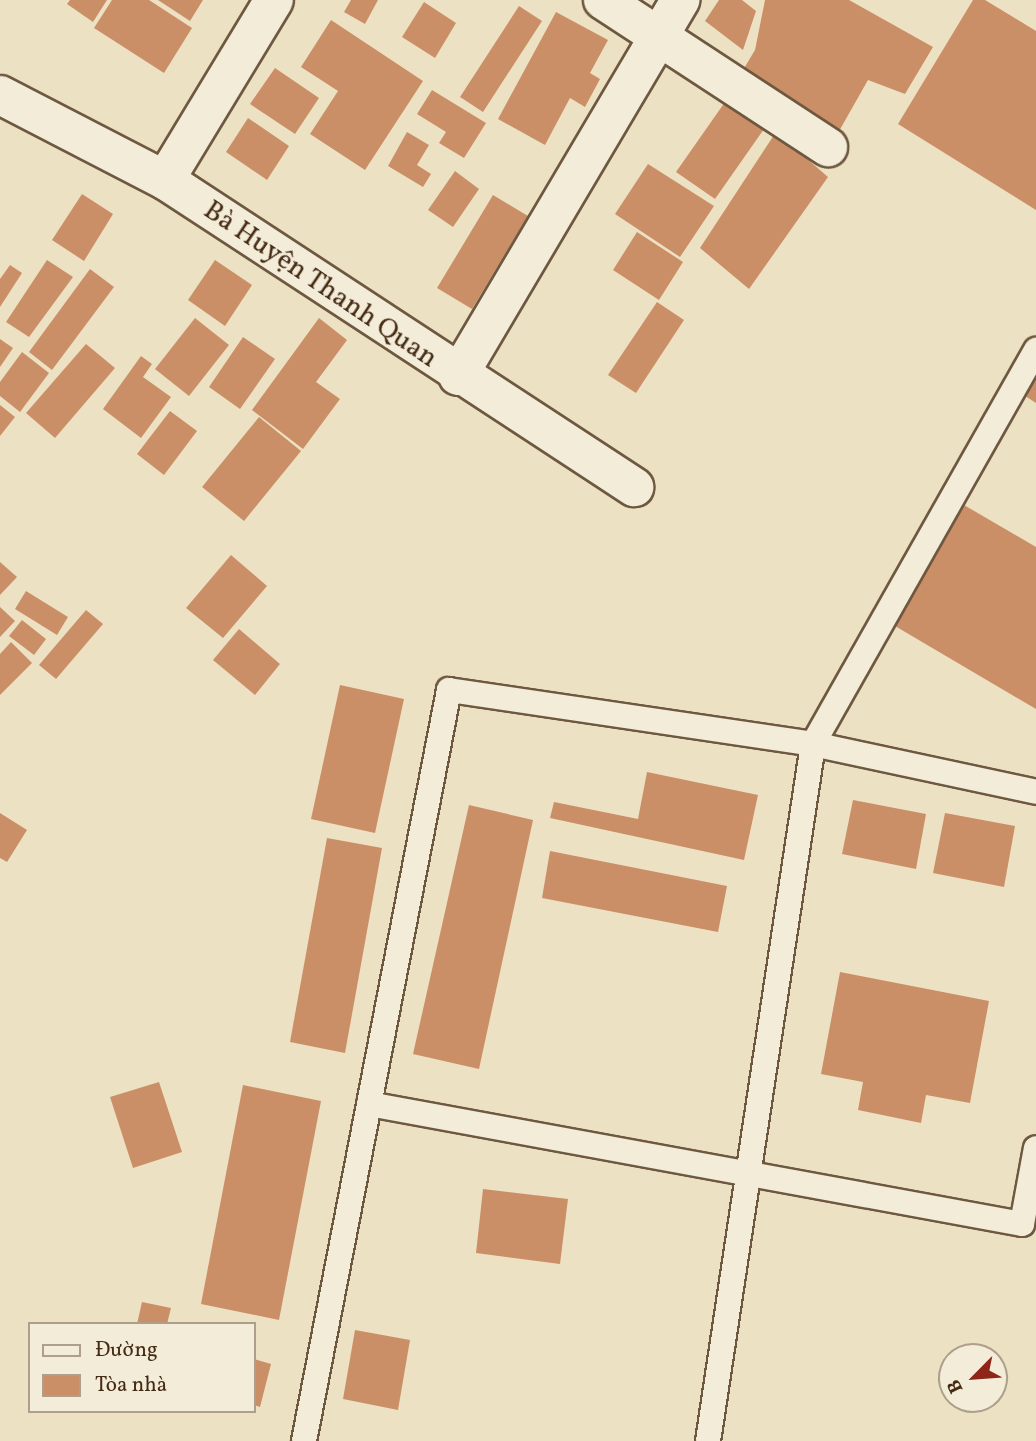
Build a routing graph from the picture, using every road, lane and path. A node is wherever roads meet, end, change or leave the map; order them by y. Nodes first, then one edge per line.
1 (274, 0) edge
2 (603, 0) edge
3 (680, 0) edge
4 (662, 38) junction
5 (0, 96) edge
6 (828, 147) dead end
7 (165, 180) junction
8 (1036, 350) edge
9 (458, 376) junction
10 (634, 486) dead end
11 (813, 744) junction
12 (1036, 792) edge
13 (369, 1104) junction
14 (1036, 1147) edge
15 (749, 1173) junction
16 (304, 1441) edge
17 (708, 1441) edge

1 - 7 street
2 - 4 street
3 - 4 street
4 - 6 street
4 - 9 street
5 - 7 street, Bà Huyện Thanh Quan
7 - 9 street, Bà Huyện Thanh Quan
8 - 11 lane
9 - 10 street, Bà Huyện Thanh Quan
11 - 12 lane
11 - 13 lane
11 - 15 lane
13 - 15 lane
13 - 16 lane
14 - 15 lane
15 - 17 lane

